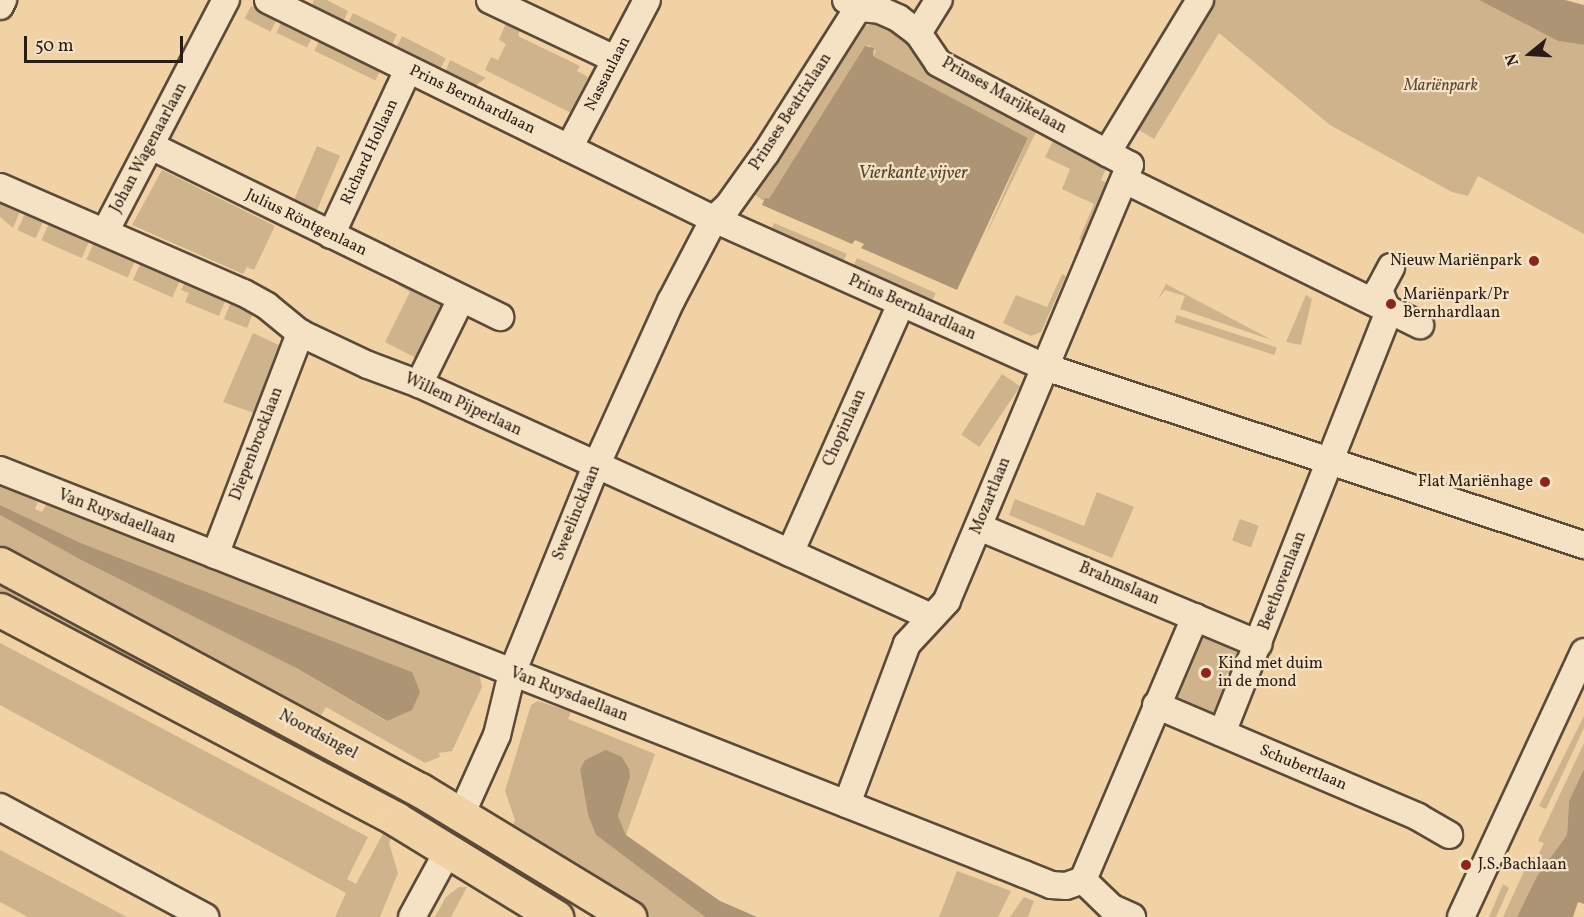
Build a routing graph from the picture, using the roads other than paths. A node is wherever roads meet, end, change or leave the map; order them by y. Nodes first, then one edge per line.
1 (3, 0) edge
2 (226, 0) edge
3 (268, 0) edge
4 (490, 0) edge
5 (647, 0) edge
6 (939, 0) edge
7 (1200, 0) edge
8 (856, 3) edge
9 (0, 6) edge
10 (918, 33) junction
11 (615, 59) junction
12 (408, 69) junction
13 (151, 146) junction
14 (569, 148) junction
15 (1107, 153) junction
16 (1125, 180) junction
17 (0, 187) edge
18 (714, 219) junction
19 (105, 232) junction
20 (331, 235) junction
21 (1391, 267) dead end
22 (461, 300) junction
23 (902, 304) junction
24 (1388, 313) junction
25 (500, 317) dead end
26 (1420, 326) dead end
27 (300, 333) junction
28 (1045, 367) junction
29 (419, 384) junction
30 (1330, 461) junction
31 (596, 466) junction
32 (0, 470) edge
33 (979, 527) junction
34 (1584, 545) edge
35 (790, 553) junction
36 (215, 555) junction
37 (0, 564) edge
38 (0, 609) edge
39 (1195, 617) junction
40 (931, 618) junction
41 (1259, 644) junction
42 (1584, 652) edge
43 (512, 673) junction
44 (1584, 692) edge
45 (1156, 705) junction
46 (1222, 733) junction
47 (847, 804) junction
48 (0, 807) edge
49 (461, 815) junction
50 (1449, 835) dead end
51 (448, 851) junction
52 (1083, 880) junction
53 (205, 917) edge
54 (412, 917) edge
55 (556, 917) edge
56 (629, 917) edge
57 (1132, 917) edge
58 (1461, 917) edge
59 (1479, 917) edge

1 - 9 street
2 - 13 street, Johan Wagenaarlaan
3 - 12 street, Prins Bernhardlaan
4 - 11 street
5 - 11 street, Nassaulaan
6 - 10 street
7 - 15 street
8 - 10 street, Prinses Marijkelaan
8 - 18 street, Prinses Beatrixlaan
10 - 15 street, Prinses Marijkelaan
11 - 14 street, Nassaulaan
12 - 14 street, Prins Bernhardlaan
12 - 20 street, Richard Hollaan
13 - 19 street, Johan Wagenaarlaan
13 - 20 street, Julius Röntgenlaan
14 - 18 street, Prins Bernhardlaan
15 - 16 street, Prinses Marijkelaan
16 - 24 street
16 - 28 street, Mozartlaan
17 - 19 street, Willem Pijperlaan
18 - 23 street, Prins Bernhardlaan
18 - 31 street, Sweelincklaan
19 - 27 street, Willem Pijperlaan
20 - 22 street, Julius Röntgenlaan
21 - 24 street
22 - 25 street, Julius Röntgenlaan
22 - 29 street
23 - 28 street, Prins Bernhardlaan
23 - 35 street, Chopinlaan
24 - 26 street
24 - 30 street
27 - 29 street, Willem Pijperlaan
27 - 36 street, Diepenbrocklaan
28 - 30 street, Prins Bernhardlaan
28 - 33 street, Mozartlaan
29 - 31 street, Willem Pijperlaan
30 - 34 street, Prins Bernhardlaan
30 - 41 street, Beethovenlaan
31 - 35 street, Willem Pijperlaan
31 - 43 street, Sweelincklaan
32 - 36 street, Van Ruysdaellaan
33 - 39 street, Brahmslaan
33 - 40 street, Mozartlaan
35 - 40 street, Willem Pijperlaan
36 - 43 street, Van Ruysdaellaan
37 - 49 main road, Noordsingel
38 - 51 main road
39 - 41 street, Brahmslaan
39 - 45 street
40 - 47 street, Mozartlaan
41 - 46 street, Beethovenlaan
42 - 58 street
43 - 47 street, Van Ruysdaellaan
43 - 49 street, Sweelincklaan
44 - 59 street
45 - 46 street, Schubertlaan
45 - 52 street
46 - 50 street, Schubertlaan
47 - 52 street, Van Ruysdaellaan
48 - 53 street
49 - 51 main road
49 - 56 main road, Noordsingel
51 - 54 street
51 - 55 main road
52 - 57 street

